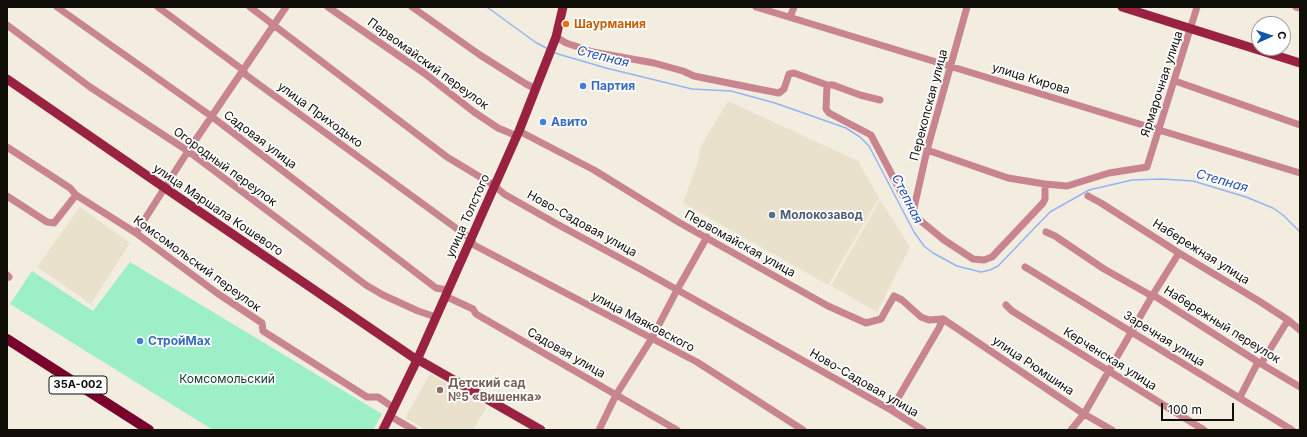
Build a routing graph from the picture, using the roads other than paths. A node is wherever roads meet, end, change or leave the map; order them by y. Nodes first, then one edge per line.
1 (57, 7) edge
2 (158, 7) edge
3 (250, 7) edge
4 (286, 7) edge
5 (328, 7) edge
6 (412, 7) edge
7 (563, 7) edge
8 (756, 7) edge
9 (794, 7) edge
10 (967, 7) edge
11 (1197, 7) edge
12 (1296, 7) edge
13 (1125, 8) edge
14 (1300, 8) edge
15 (790, 17) junction
16 (7, 25) edge
17 (275, 25) junction
18 (1191, 28) junction
19 (555, 38) junction
20 (1300, 63) edge
21 (950, 66) junction
22 (243, 70) junction
23 (7, 79) edge
24 (1174, 81) junction
25 (827, 85) junction
26 (536, 89) junction
27 (880, 100) dead end
28 (211, 116) junction
29 (1300, 125) edge
30 (1158, 129) junction
31 (518, 134) junction
32 (7, 147) edge
33 (927, 150) junction
34 (188, 151) junction
35 (1300, 173) edge
36 (1045, 184) junction
37 (495, 186) junction
38 (165, 188) junction
39 (76, 195) junction
40 (7, 196) edge
41 (1088, 196) dead end
42 (914, 208) junction
43 (1046, 232) dead end
44 (136, 233) junction
45 (707, 237) junction
46 (471, 239) junction
47 (1179, 252) junction
48 (1025, 267) dead end
49 (677, 290) junction
50 (447, 293) junction
51 (1152, 295) junction
52 (1006, 305) dead end
53 (436, 317) junction
54 (943, 319) junction
55 (1288, 320) junction
56 (1300, 330) edge
57 (1132, 331) junction
58 (652, 338) junction
59 (7, 339) edge
60 (417, 360) junction
61 (1259, 363) junction
62 (1109, 371) junction
63 (1300, 387) edge
64 (616, 395) junction
65 (1240, 398) junction
66 (891, 410) junction
67 (392, 412) junction
68 (1084, 414) junction
69 (149, 430) edge
70 (383, 430) edge
71 (414, 430) edge
72 (540, 430) edge
73 (598, 430) edge
74 (677, 430) edge
75 (803, 430) edge
76 (923, 430) edge
77 (1071, 430) edge
78 (1112, 430) edge
79 (1204, 430) edge
80 (1292, 430) edge

1 - 28 street, Садовая улица
2 - 22 street, улица Приходько
3 - 17 street, Ново-Садовая улица
4 - 17 street
5 - 31 street, Первомайский переулок
6 - 26 street
7 - 19 main road, улица Толстого
8 - 15 street, улица Кирова
9 - 15 street
10 - 21 street, Перекопская улица
11 - 18 street, Ярмарочная улица
12 - 14 street
13 - 18 main road
15 - 21 street, улица Кирова
16 - 34 street, Огородный переулок
17 - 22 street
17 - 37 street, Ново-Садовая улица
18 - 20 main road
18 - 24 street, Ярмарочная улица
19 - 25 street
19 - 26 main road, улица Толстого
21 - 30 street, улица Кирова
21 - 33 street, Перекопская улица
22 - 28 street
22 - 46 street, улица Приходько
23 - 38 main road, улица Маршала Кошевого
24 - 29 street
24 - 30 street, Ярмарочная улица
25 - 27 street
25 - 42 street
26 - 31 main road, улица Толстого
28 - 34 street
28 - 50 street, Садовая улица
30 - 35 street, улица Кирова
30 - 36 street, Ярмарочная улица
31 - 37 main road, улица Толстого
31 - 45 street, Первомайская улица
32 - 39 street, Комсомольский переулок
33 - 36 street
33 - 42 street, Перекопская улица
34 - 38 street
34 - 53 street, Огородный переулок
36 - 42 street
37 - 46 main road, улица Толстого
37 - 49 street, Ново-Садовая улица
38 - 44 street
38 - 60 main road, улица Маршала Кошевого
39 - 40 street
39 - 44 street, Комсомольский переулок
41 - 47 street, Набережная улица
43 - 51 street, Набережный переулок
44 - 67 street, Комсомольский переулок
45 - 49 street
45 - 54 street, Первомайская улица
46 - 50 main road, улица Толстого
46 - 58 street, улица Маяковского
47 - 51 street
47 - 55 street, Набережная улица
48 - 57 street, Заречная улица
49 - 58 street
49 - 66 street, Ново-Садовая улица
50 - 53 main road, улица Толстого
50 - 64 street, Садовая улица
51 - 57 street
51 - 61 street, Набережный переулок
52 - 62 street, Керченская улица
53 - 60 main road, улица Толстого
54 - 66 street
54 - 68 street, улица Рюмшина
55 - 56 street, Набережная улица
55 - 61 street
57 - 62 street
57 - 65 street, Заречная улица
58 - 64 street
58 - 75 street, улица Маяковского
59 - 69 highway, 35А-002
60 - 67 main road, улица Толстого
60 - 72 main road, улица Маршала Кошевого
61 - 63 street, Набережный переулок
61 - 65 street
62 - 68 street
62 - 79 street, Керченская улица
64 - 73 street
64 - 74 street, Садовая улица
65 - 80 street, Заречная улица
66 - 76 street, Ново-Садовая улица
67 - 70 main road, улица Толстого
67 - 71 street
68 - 77 street
68 - 78 street, улица Рюмшина

